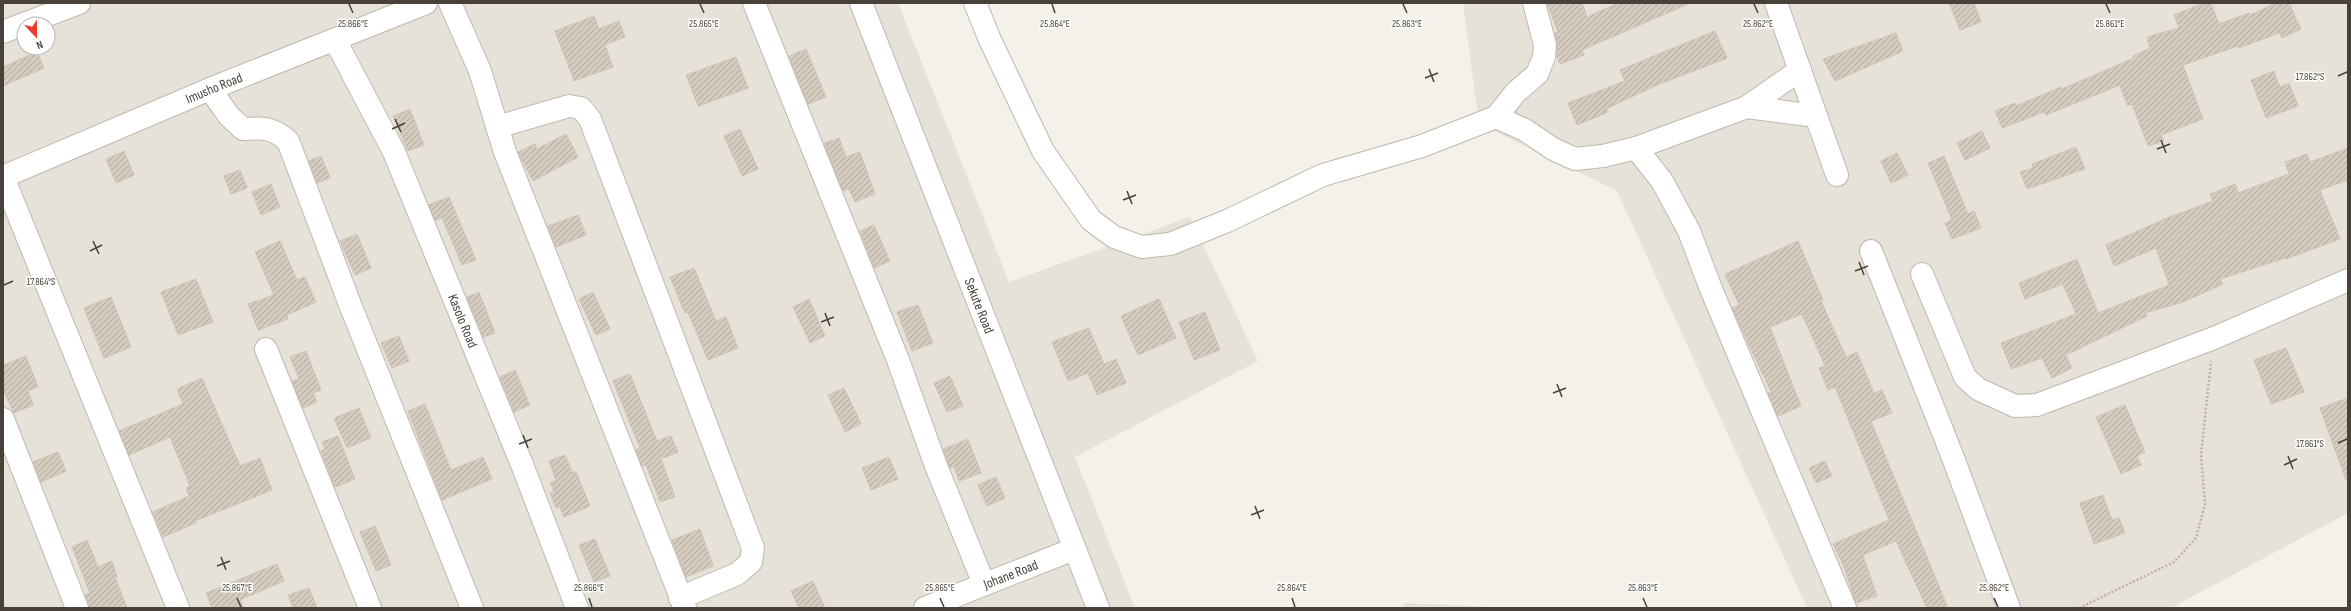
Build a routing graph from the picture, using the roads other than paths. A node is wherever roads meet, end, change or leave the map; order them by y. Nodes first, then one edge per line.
1 (79, 3) edge
2 (426, 3) edge
3 (450, 3) edge
4 (754, 3) edge
5 (861, 3) edge
6 (975, 3) edge
7 (1534, 3) edge
8 (1776, 3) edge
9 (45, 16) edge
10 (16, 27) edge
11 (3, 32) edge
12 (335, 40) junction
13 (1800, 70) junction
14 (210, 89) junction
15 (1747, 107) junction
16 (1816, 116) junction
17 (1496, 117) junction
18 (497, 126) junction
19 (1636, 148) junction
20 (1837, 175) dead end
21 (3, 177) edge
22 (1871, 251) dead end
23 (1922, 274) dead end
24 (2348, 280) edge
25 (266, 349) dead end
26 (3, 419) edge
27 (1074, 549) junction
28 (984, 584) junction
29 (683, 603) edge
30 (77, 608) edge
31 (178, 608) edge
32 (370, 608) edge
33 (472, 608) edge
34 (577, 608) edge
35 (925, 608) edge
36 (1098, 608) edge
37 (1845, 608) edge
38 (2009, 608) edge

1 - 9 street
2 - 12 street, Imusho Road
3 - 18 street
4 - 28 street
5 - 27 street, Sekute Road
6 - 17 street
7 - 17 street
8 - 13 street
10 - 11 street
12 - 14 street, Imusho Road
12 - 34 street, Kasolo Road
13 - 15 street
13 - 16 street
14 - 21 street, Imusho Road
14 - 33 street
15 - 16 street
15 - 19 street
16 - 20 street
17 - 19 street
18 - 29 street
18 - 29 street
19 - 37 street
21 - 31 street
22 - 38 street
23 - 24 street
25 - 32 street
26 - 30 street
27 - 28 street, Johane Road
27 - 36 street, Sekute Road
28 - 35 street, Johane Road

